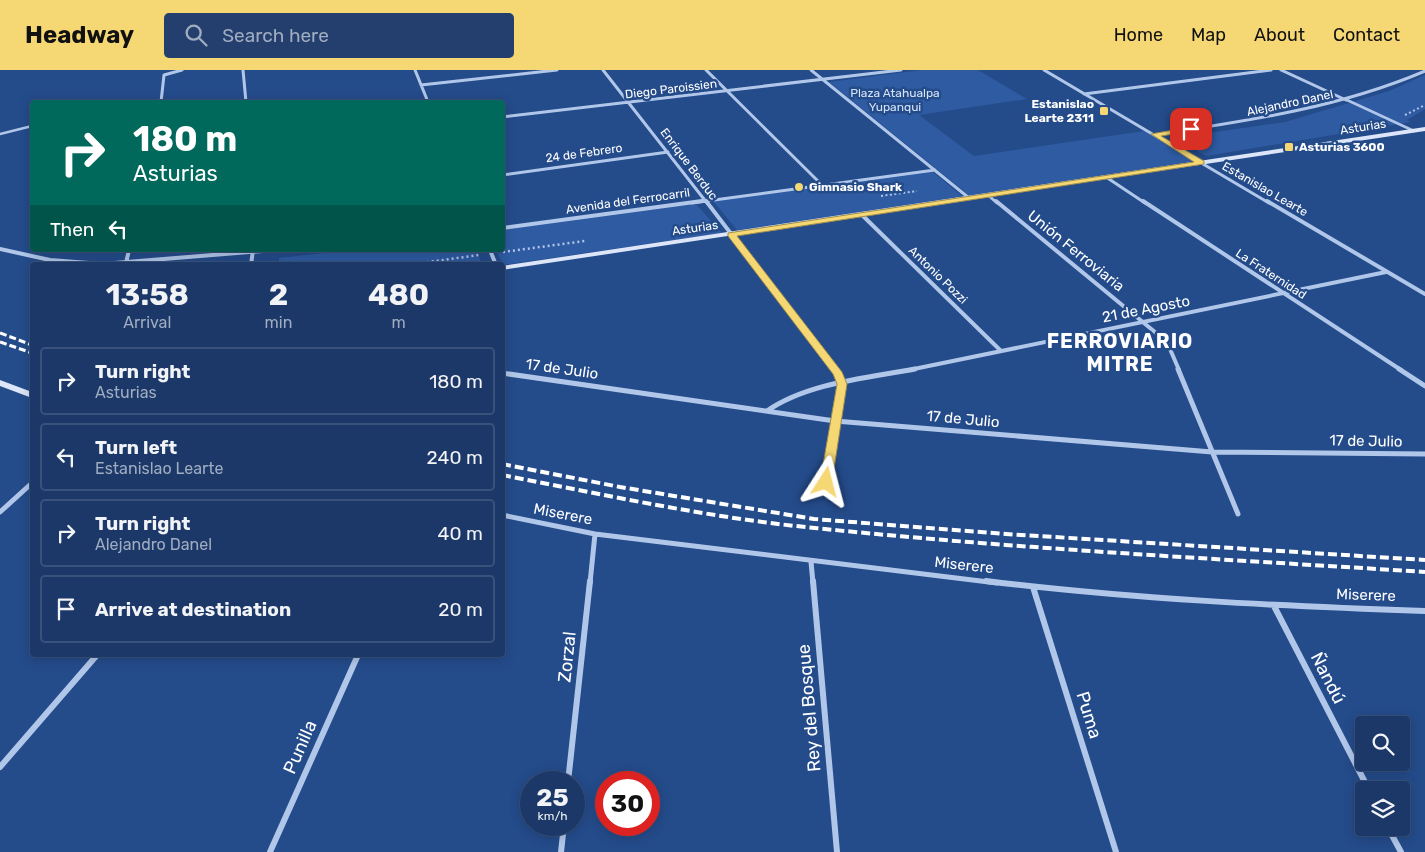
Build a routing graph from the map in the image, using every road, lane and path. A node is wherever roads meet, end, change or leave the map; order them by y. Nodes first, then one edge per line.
1 (182, 70) edge
2 (243, 70) edge
3 (415, 70) edge
4 (558, 70) edge
5 (603, 70) edge
6 (706, 70) edge
7 (811, 70) edge
8 (901, 70) edge
9 (1044, 70) edge
10 (1271, 70) edge
11 (1282, 70) edge
12 (1425, 71) edge
13 (823, 79) junction
14 (421, 85) junction
15 (727, 91) junction
16 (1084, 94) junction
17 (161, 100) edge
18 (246, 100) edge
19 (427, 100) edge
20 (1346, 100) junction
21 (629, 102) junction
22 (505, 117) edge
23 (30, 126) edge
24 (1425, 129) edge
25 (1414, 131) junction
26 (0, 134) edge
27 (1154, 134) junction
28 (668, 152) junction
29 (1202, 163) junction
30 (935, 170) junction
31 (505, 174) edge
32 (1106, 177) junction
33 (822, 185) junction
34 (988, 195) junction
35 (969, 198) junction
36 (705, 201) junction
37 (861, 214) junction
38 (505, 228) edge
39 (731, 234) junction
40 (0, 250) edge
41 (242, 252) edge
42 (68, 262) edge
43 (137, 262) edge
44 (505, 268) edge
45 (1386, 272) junction
46 (1282, 293) junction
47 (1425, 294) edge
48 (1145, 322) junction
49 (1000, 350) junction
50 (505, 373) edge
51 (0, 383) edge
52 (842, 384) junction
53 (1425, 386) edge
54 (30, 394) edge
55 (767, 411) junction
56 (835, 421) junction
57 (1212, 452) junction
58 (1425, 454) edge
59 (826, 482) dead end
60 (30, 485) edge
61 (0, 512) edge
62 (1238, 514) dead end
63 (505, 516) edge
64 (595, 534) junction
65 (811, 562) junction
66 (1032, 587) junction
67 (1274, 606) junction
68 (1425, 611) edge
69 (95, 657) edge
70 (357, 657) edge
71 (0, 767) edge
72 (569, 771) edge
73 (1364, 781) edge
74 (563, 836) edge
75 (1392, 836) edge
76 (270, 852) edge
77 (561, 852) edge
78 (837, 852) edge
79 (1116, 852) edge
80 (1401, 852) edge

1 - 17 street
2 - 18 street
3 - 14 street
4 - 14 street
5 - 21 street, Enrique Berduc
6 - 15 street
7 - 13 street
8 - 13 street, Diego Paroissien
9 - 16 street, Estanislao Learte
10 - 16 street
11 - 20 street
12 - 20 street, Alejandro Danel
13 - 15 street, Diego Paroissien
13 - 30 street
14 - 19 street
15 - 21 street, Diego Paroissien
15 - 33 street
16 - 27 street, Estanislao Learte
20 - 25 lane
20 - 27 street, Alejandro Danel
21 - 22 street, Diego Paroissien
21 - 28 street, Enrique Berduc
23 - 26 lane
24 - 25 street, Asturias
25 - 29 street, Asturias
27 - 29 street, Estanislao Learte
28 - 31 street, 24 de Febrero
28 - 36 street, Enrique Berduc
29 - 32 street, Asturias
29 - 45 street, Estanislao Learte
30 - 33 street, Avenida del Ferrocarril
30 - 35 street
32 - 34 street, Asturias
32 - 46 street, La Fraternidad
33 - 36 street, Avenida del Ferrocarril
34 - 35 street, Asturias
34 - 48 street, Unión Ferroviaria
35 - 37 street, Asturias
36 - 38 street, Avenida del Ferrocarril
36 - 39 street, Enrique Berduc
37 - 39 street, Asturias
37 - 49 street, Antonio Pozzi
39 - 44 street, Asturias
39 - 52 street, Enrique Berduc
40 - 42 street
41 - 43 street
45 - 46 street, 21 de Agosto
45 - 47 street, Estanislao Learte
46 - 48 street, 21 de Agosto
46 - 53 street, La Fraternidad
48 - 49 street, 21 de Agosto
48 - 57 street, Unión Ferroviaria
49 - 52 street, 21 de Agosto
50 - 55 street, 17 de Julio
51 - 54 street
52 - 55 street, 21 de Agosto
52 - 56 street
55 - 56 street, 17 de Julio
56 - 57 street, 17 de Julio
56 - 59 street
57 - 58 street, 17 de Julio
57 - 62 street, Unión Ferroviaria
60 - 61 street
63 - 64 street, Miserere
64 - 65 street, Miserere
64 - 72 street, Zorzal
65 - 66 street, Miserere
65 - 78 street, Rey del Bosque
66 - 67 street, Miserere
66 - 79 street, Puma
67 - 68 street, Miserere
67 - 73 street, Ñandú
69 - 71 street
70 - 76 street, Punilla
74 - 77 street
75 - 80 street

